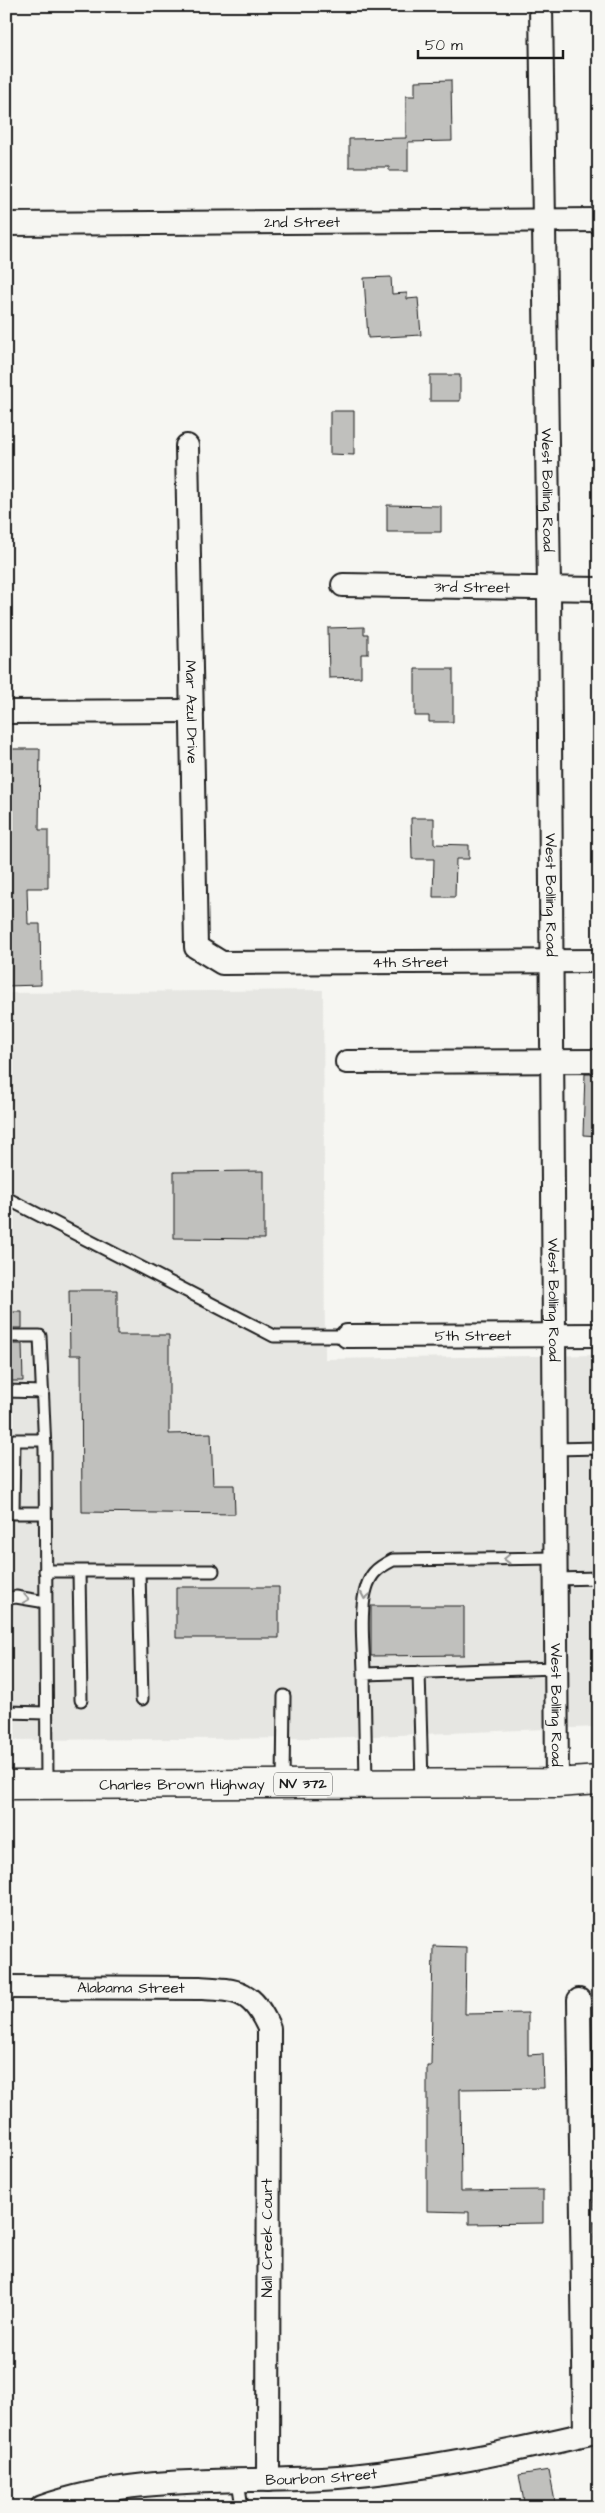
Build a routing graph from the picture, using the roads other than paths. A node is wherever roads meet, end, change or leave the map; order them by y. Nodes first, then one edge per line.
1 (541, 6) edge
2 (543, 220) junction
3 (599, 220) edge
4 (6, 224) edge
5 (187, 446) dead end
6 (344, 585) dead end
7 (550, 588) junction
8 (599, 590) edge
9 (192, 711) junction
10 (6, 712) edge
11 (552, 961) junction
12 (599, 961) edge
13 (222, 963) joint
14 (599, 1061) edge
15 (347, 1062) dead end
16 (553, 1062) junction
17 (6, 1198) edge
18 (554, 1335) junction
19 (599, 1335) edge
20 (6, 1336) edge
21 (347, 1336) joint
22 (6, 1391) edge
23 (43, 1392) junction
24 (44, 1440) junction
25 (555, 1448) junction
26 (599, 1448) edge
27 (45, 1512) junction
28 (556, 1569) junction
29 (45, 1571) junction
30 (79, 1571) junction
31 (139, 1571) junction
32 (213, 1571) dead end
33 (599, 1578) edge
34 (6, 1599) edge
35 (46, 1602) junction
36 (556, 1668) junction
37 (419, 1672) junction
38 (364, 1674) junction
39 (284, 1696) dead end
40 (142, 1698) dead end
41 (81, 1700) dead end
42 (6, 1712) edge
43 (46, 1713) junction
44 (599, 1780) edge
45 (557, 1782) junction
46 (422, 1783) junction
47 (283, 1784) junction
48 (366, 1784) junction
49 (6, 1785) edge
50 (47, 1785) junction
51 (6, 1987) edge
52 (253, 2000) joint
53 (579, 2000) dead end
54 (590, 2167) edge
55 (590, 2215) edge
56 (592, 2432) edge
57 (268, 2480) junction
58 (238, 2481) junction
59 (42, 2507) edge
60 (242, 2507) edge

1 - 2 street, West Bolling Road
2 - 3 street, 2nd Street
2 - 4 street, 2nd Street
2 - 7 street, West Bolling Road
5 - 9 street, Mar Azul Drive
6 - 7 street, 3rd Street
7 - 8 street, 3rd Street
7 - 11 street, West Bolling Road
9 - 10 street
9 - 13 street, Mar Azul Drive
11 - 12 street, 4th Street
11 - 13 street, 4th Street
11 - 16 street, West Bolling Road
14 - 16 street
15 - 16 street
16 - 18 street, West Bolling Road
17 - 21 lane
18 - 19 street, 5th Street
18 - 21 street, 5th Street
18 - 25 street, West Bolling Road
20 - 23 lane
22 - 23 lane
23 - 24 lane
24 - 27 lane
24 - 27 lane
25 - 26 lane
25 - 28 street, West Bolling Road
27 - 29 lane
28 - 33 lane
28 - 36 street, West Bolling Road
28 -> 38 lane
29 - 30 lane
29 - 35 lane
30 - 31 lane
30 - 41 lane
31 - 32 lane
31 - 40 lane
34 -> 35 lane
35 - 43 lane
36 - 37 lane
36 - 45 street, West Bolling Road
37 - 38 lane
37 - 46 lane
38 - 48 lane
39 - 47 lane
42 - 43 lane
43 - 50 lane
44 - 45 main road, Charles Brown Highway / NV 372
45 - 46 main road, Charles Brown Highway / NV 372
46 - 48 main road, Charles Brown Highway / NV 372
47 - 48 main road, Charles Brown Highway / NV 372
47 - 50 main road, Charles Brown Highway / NV 372
49 - 50 main road, Charles Brown Highway / NV 372
51 - 52 street, Alabama Street
52 - 57 street, Nall Creek Court
53 - 54 street
54 - 55 street
55 - 56 street
56 - 57 street, Bourbon Street
57 - 58 street, Bourbon Street
58 - 59 street, Bourbon Street
58 - 60 lane

